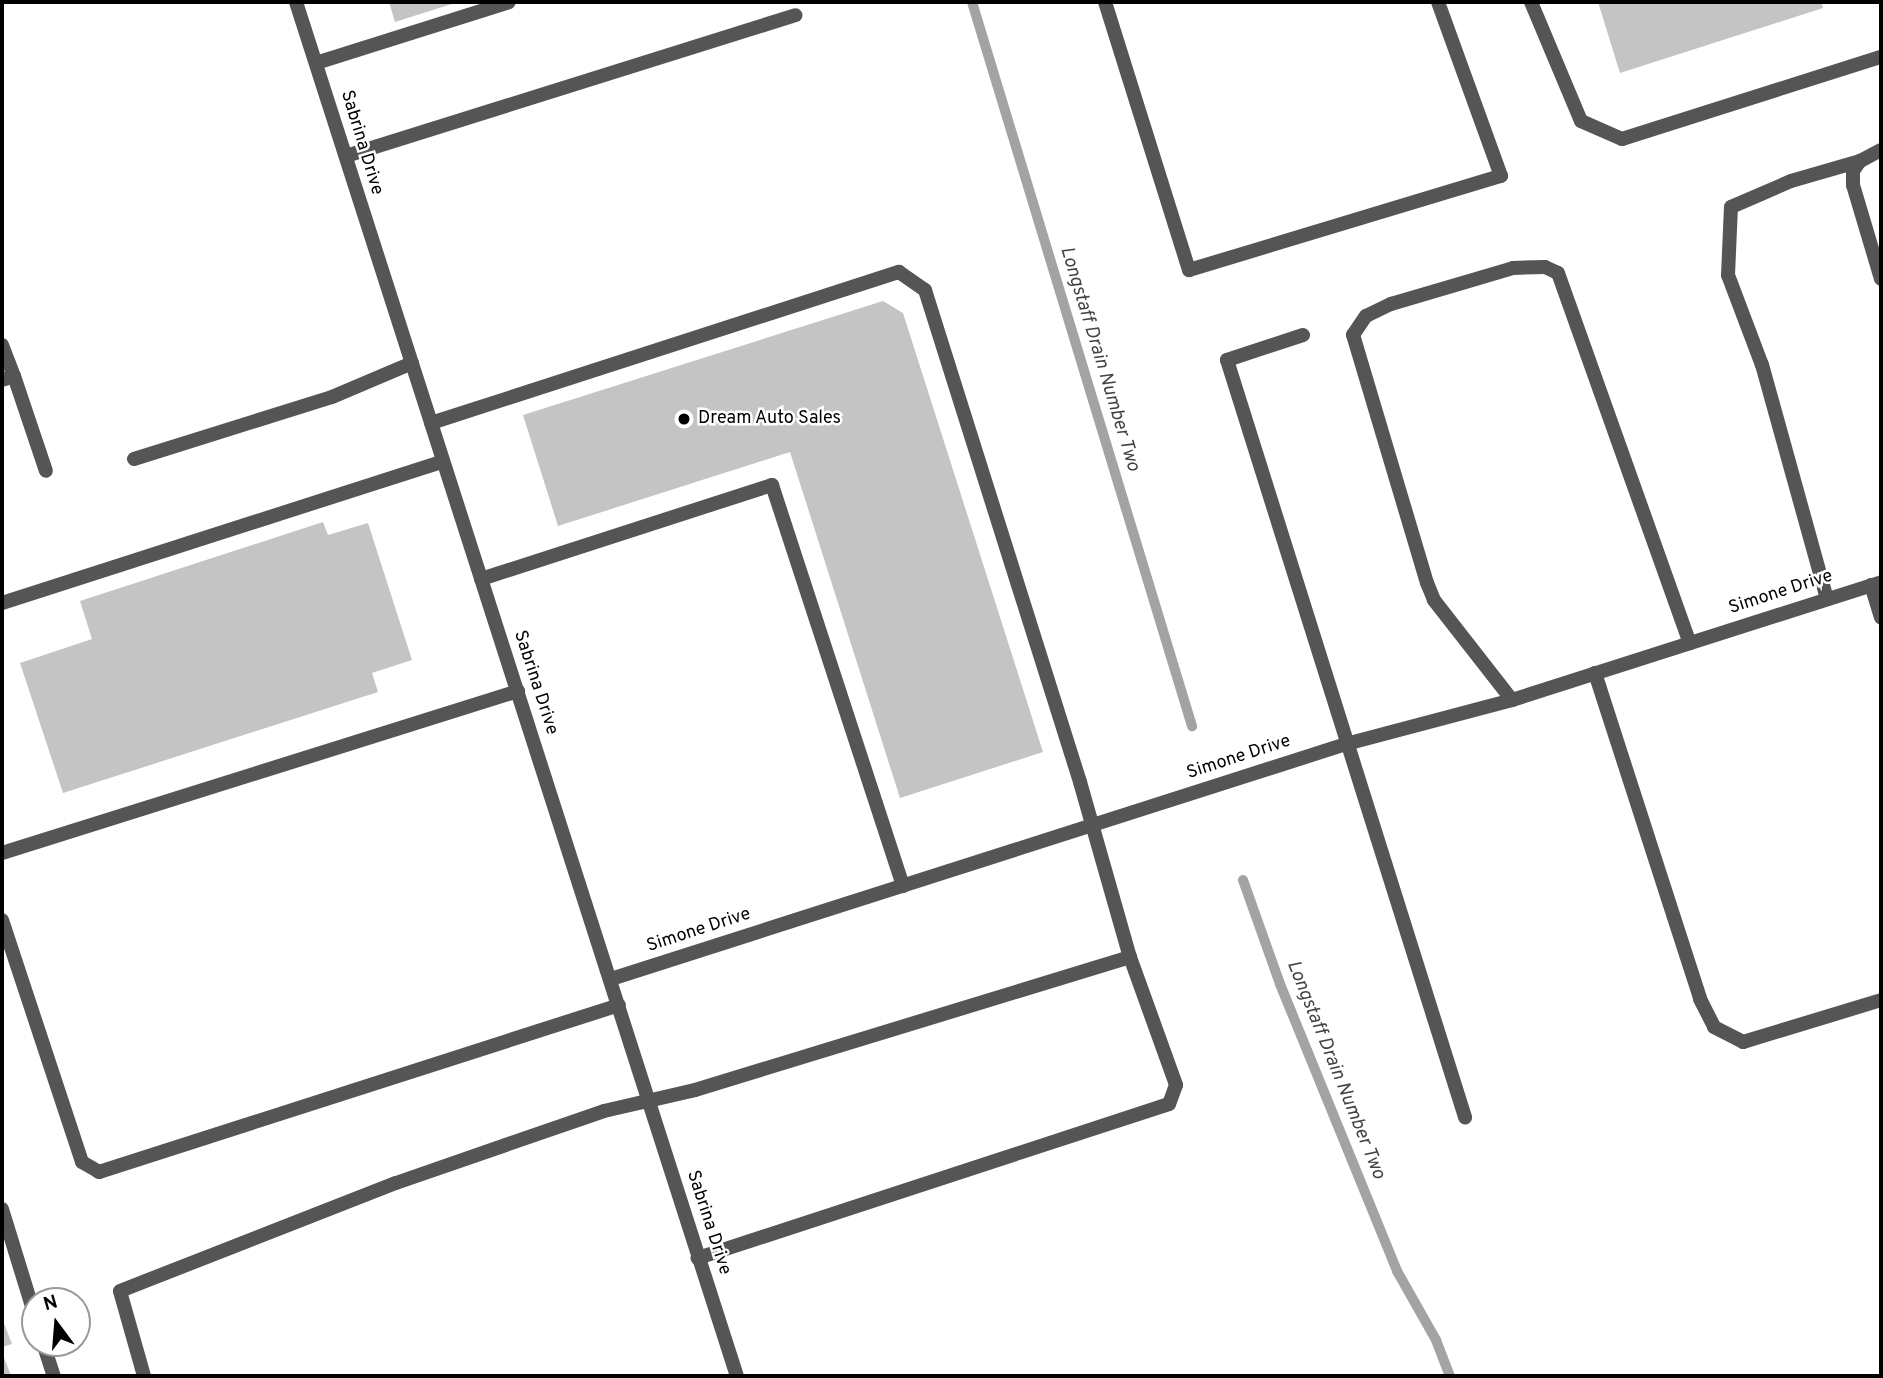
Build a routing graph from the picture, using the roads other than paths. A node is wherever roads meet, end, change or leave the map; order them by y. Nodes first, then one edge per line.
1 (296, 2) edge
2 (509, 2) edge
3 (1105, 2) edge
4 (1438, 2) edge
5 (1531, 2) edge
6 (795, 15) dead end
7 (1881, 57) edge
8 (316, 63) junction
9 (1881, 150) edge
10 (346, 156) junction
11 (1860, 161) junction
12 (1881, 279) edge
13 (1303, 335) dead end
14 (2, 345) edge
15 (412, 363) junction
16 (8, 378) edge
17 (431, 423) junction
18 (134, 459) dead end
19 (443, 460) junction
20 (46, 471) dead end
21 (481, 579) junction
22 (1876, 583) edge
23 (1827, 599) junction
24 (2, 603) edge
25 (1881, 618) edge
26 (1690, 643) junction
27 (1595, 673) junction
28 (518, 691) junction
29 (1511, 700) junction
30 (1346, 744) junction
31 (1092, 825) junction
32 (2, 853) edge
33 (903, 886) junction
34 (2, 920) edge
35 (1130, 957) junction
36 (611, 979) junction
37 (1881, 1000) edge
38 (619, 1005) junction
39 (649, 1101) junction
40 (1465, 1117) dead end
41 (2, 1209) edge
42 (698, 1258) junction
43 (26, 1287) edge
44 (48, 1357) edge
45 (54, 1376) edge
46 (144, 1376) edge
47 (737, 1376) edge

1 - 8 street, Sabrina Drive
2 - 8 street
3 - 4 street
5 - 7 street
6 - 10 street
8 - 10 street, Sabrina Drive
9 - 11 street
10 - 15 street, Sabrina Drive
11 - 12 street
11 - 23 street
13 - 30 street
14 - 16 street
15 - 17 street, Sabrina Drive
15 - 18 street
16 - 20 street
17 - 19 street, Sabrina Drive
17 - 31 street
19 - 21 street, Sabrina Drive
19 - 24 street
21 - 28 street, Sabrina Drive
21 - 33 street
22 - 23 street, Simone Drive
22 - 25 street
23 - 26 street, Simone Drive
26 - 27 street, Simone Drive
26 - 29 street
27 - 29 street, Simone Drive
27 - 37 street
28 - 32 street
28 - 36 street, Sabrina Drive
29 - 30 street, Simone Drive
30 - 31 street, Simone Drive
30 - 40 street
31 - 33 street, Simone Drive
31 - 35 street
33 - 36 street, Simone Drive
34 - 38 street
35 - 39 street
35 - 42 street
36 - 38 street, Sabrina Drive
38 - 39 street, Sabrina Drive
39 - 42 street, Sabrina Drive
39 - 46 street
41 - 43 street
42 - 47 street, Sabrina Drive
44 - 45 street

